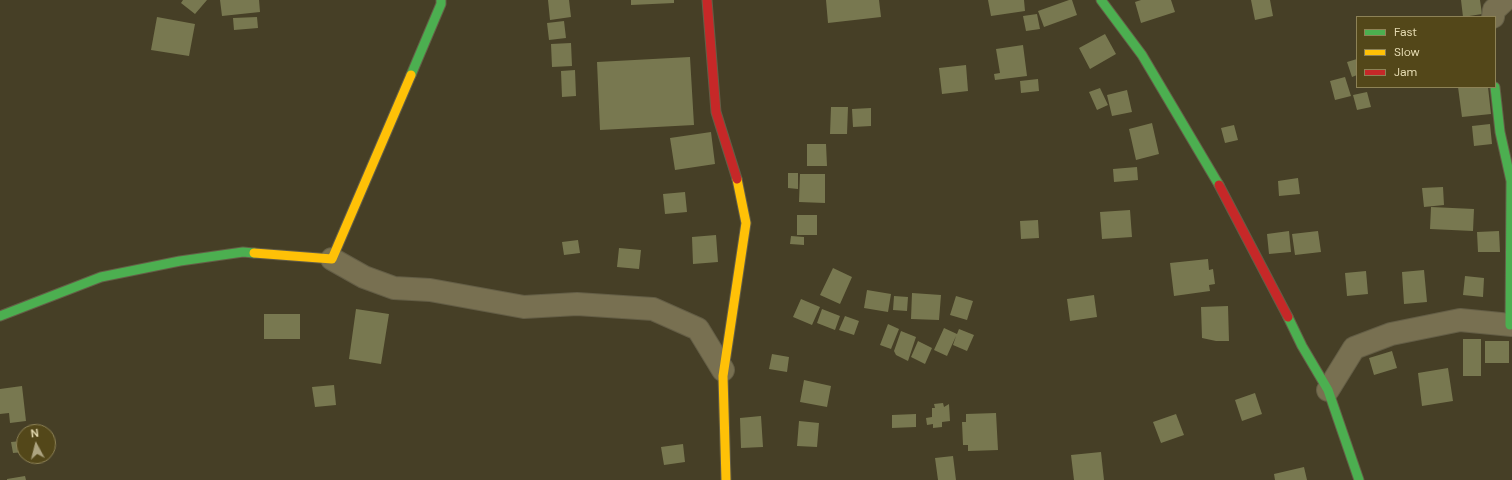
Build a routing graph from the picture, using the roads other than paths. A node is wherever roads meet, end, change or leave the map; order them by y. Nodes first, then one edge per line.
1 (441, 0) edge
2 (707, 0) edge
3 (1101, 0) edge
4 (1505, 0) edge
5 (1492, 16) edge
6 (1495, 88) edge
7 (332, 259) junction
8 (0, 316) edge
9 (1511, 325) edge
10 (723, 370) junction
11 (1328, 390) junction
12 (726, 480) edge
13 (1359, 480) edge

1 - 7 street
2 - 10 street
3 - 11 street
4 - 5 street
6 - 9 street
7 - 8 street
7 - 10 street
9 - 11 street
10 - 12 street
11 - 13 street

